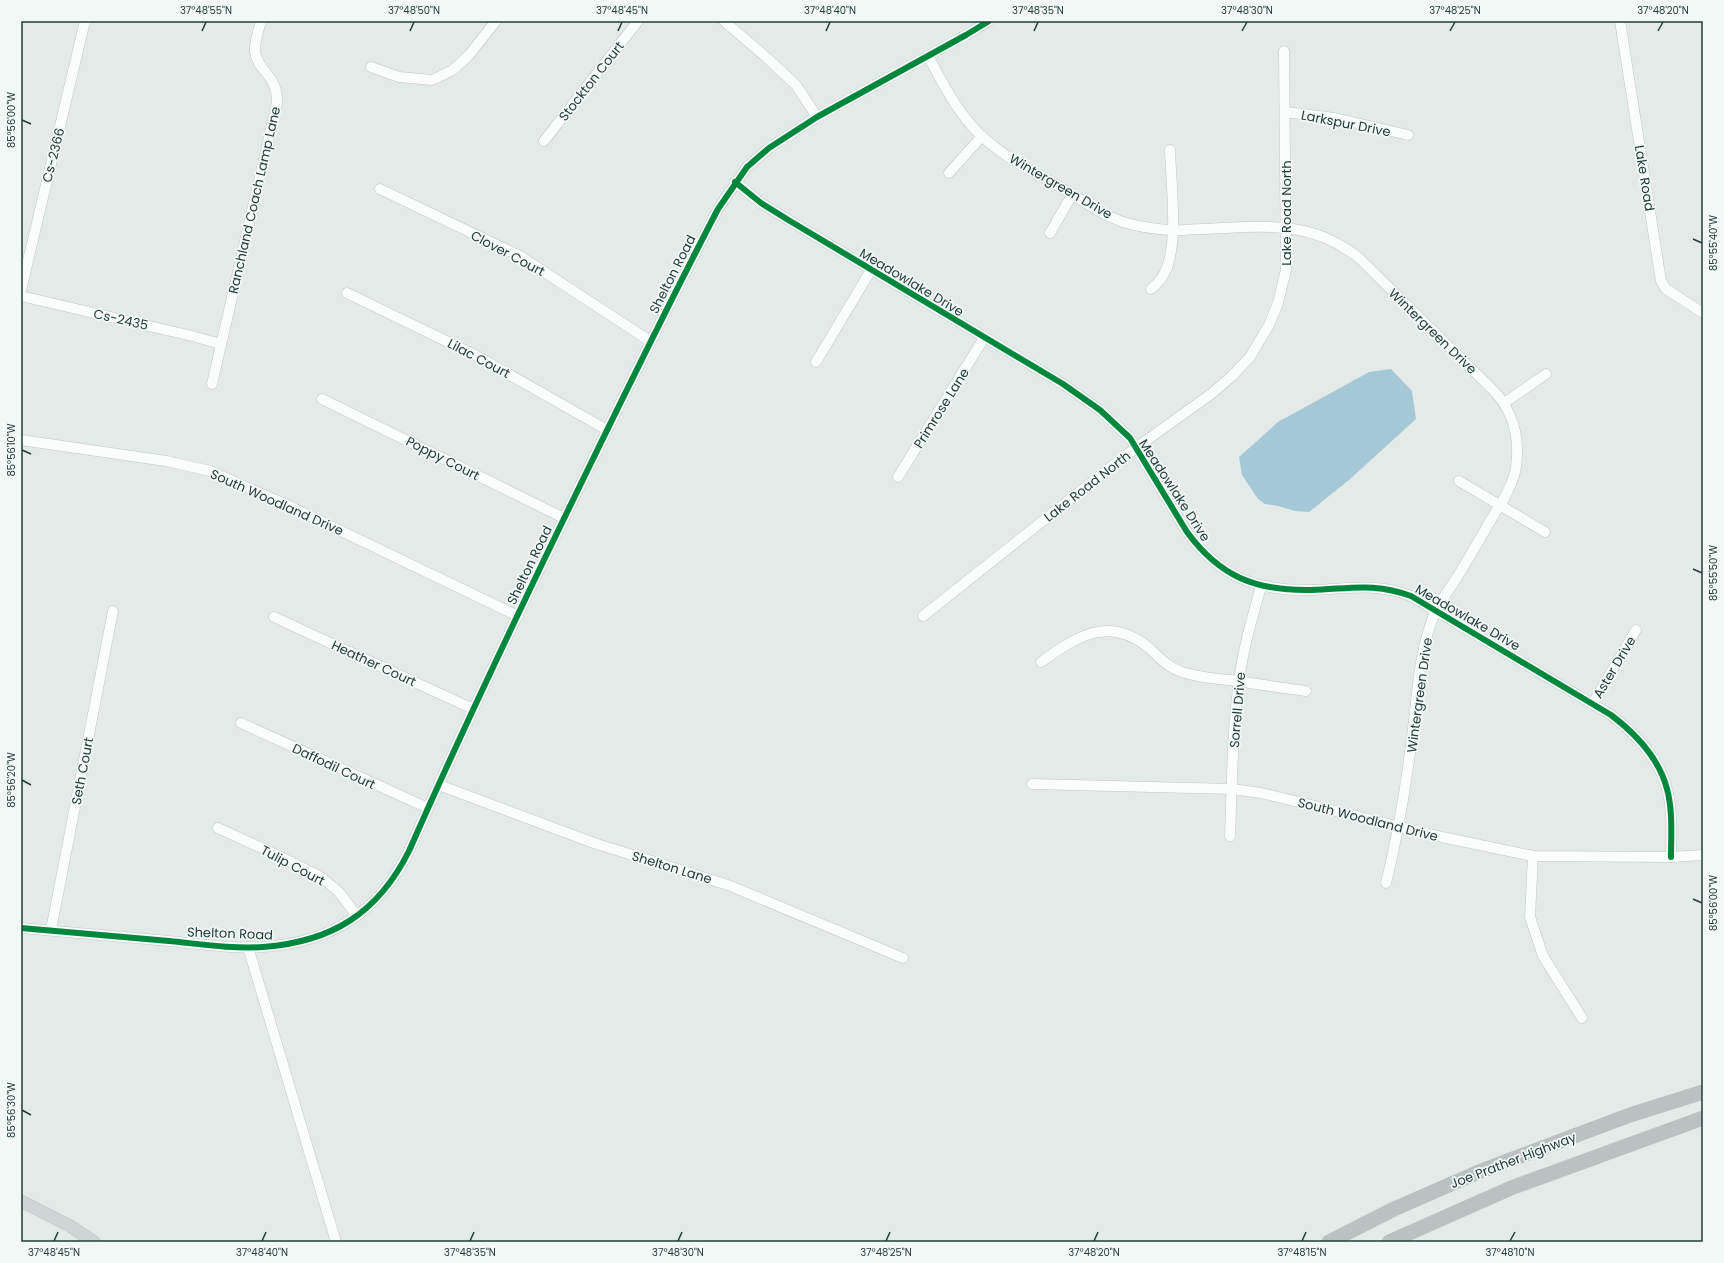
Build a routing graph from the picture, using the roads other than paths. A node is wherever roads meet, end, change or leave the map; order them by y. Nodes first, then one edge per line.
1 (86, 21) edge
2 (261, 21) edge
3 (496, 21) edge
4 (638, 21) edge
5 (724, 21) edge
6 (989, 21) edge
7 (1620, 21) edge
8 (1284, 51) dead end
9 (928, 56) junction
10 (371, 67) dead end
11 (1285, 112) junction
12 (817, 117) junction
13 (1408, 135) dead end
14 (982, 136) junction
15 (544, 141) dead end
16 (1170, 150) dead end
17 (949, 173) dead end
18 (735, 182) junction
19 (380, 189) dead end
20 (1072, 195) junction
21 (1287, 227) junction
22 (1173, 230) junction
23 (1050, 233) dead end
24 (871, 270) junction
25 (1151, 289) dead end
26 (21, 290) edge
27 (347, 293) dead end
28 (21, 296) edge
29 (1703, 313) edge
30 (984, 338) junction
31 (650, 341) junction
32 (221, 344) junction
33 (816, 362) dead end
34 (1546, 374) dead end
35 (212, 384) dead end
36 (322, 399) dead end
37 (1504, 403) junction
38 (607, 430) junction
39 (21, 440) edge
40 (1136, 448) junction
41 (898, 477) dead end
42 (1458, 481) dead end
43 (1500, 505) junction
44 (564, 518) junction
45 (1545, 532) dead end
46 (1261, 587) junction
47 (1437, 610) junction
48 (113, 611) dead end
49 (518, 616) junction
50 (923, 616) dead end
51 (274, 617) dead end
52 (1636, 630) dead end
53 (1041, 662) dead end
54 (1239, 681) junction
55 (1306, 691) dead end
56 (1592, 703) junction
57 (473, 709) junction
58 (241, 723) dead end
59 (1032, 784) dead end
60 (439, 785) junction
61 (1232, 789) junction
62 (428, 808) junction
63 (1399, 826) junction
64 (218, 828) dead end
65 (1230, 836) dead end
66 (1703, 855) edge
67 (1533, 856) junction
68 (1671, 857) junction
69 (1386, 883) dead end
70 (357, 916) junction
71 (21, 928) edge
72 (52, 930) junction
73 (248, 947) junction
74 (903, 958) dead end
75 (1582, 1018) dead end
76 (1703, 1092) edge
77 (1703, 1118) edge
78 (21, 1201) edge
79 (94, 1242) edge
80 (336, 1242) edge
81 (1329, 1242) edge
82 (1388, 1242) edge

1 - 26 street, Cs-2366
2 - 32 street, Ranchland Coach Lamp Lane
3 - 10 street
4 - 15 street, Stockton Court
5 - 12 street
6 - 9 street, Shelton Road
7 - 29 street, Lake Road
8 - 11 street, Lake Road North
9 - 12 street, Shelton Road
9 - 14 street, Wintergreen Drive
11 - 13 street, Larkspur Drive
11 - 21 street, Lake Road North
12 - 18 street, Shelton Road
14 - 17 street
14 - 20 street, Wintergreen Drive
16 - 22 street
18 - 24 street, Meadowlake Drive
18 - 31 street, Shelton Road
19 - 31 street, Clover Court
20 - 22 street, Wintergreen Drive
20 - 23 street
21 - 22 street, Wintergreen Drive
21 - 37 street, Wintergreen Drive
21 - 40 street, Lake Road North
22 - 25 street
24 - 30 street, Meadowlake Drive
24 - 33 street
27 - 38 street, Lilac Court
28 - 32 street, Cs-2435
30 - 40 street, Meadowlake Drive
30 - 41 street, Primrose Lane
31 - 38 street, Shelton Road
32 - 35 street, Ranchland Coach Lamp Lane
34 - 37 street
36 - 44 street, Poppy Court
37 - 43 street, Wintergreen Drive
38 - 44 street, Shelton Road
39 - 49 street, South Woodland Drive
40 - 46 street, Meadowlake Drive
40 - 50 street, Lake Road North
42 - 43 street
43 - 45 street
43 - 47 street, Wintergreen Drive
44 - 49 street, Shelton Road
46 - 47 street, Meadowlake Drive
46 - 54 street, Sorrell Drive
47 - 56 street, Meadowlake Drive
47 - 63 street, Wintergreen Drive
48 - 72 street, Seth Court
49 - 57 street, Shelton Road
51 - 57 street, Heather Court
52 - 56 street, Aster Drive
53 - 54 street
54 - 55 street
54 - 61 street, Sorrell Drive
56 - 68 street, Meadowlake Drive
57 - 60 street, Shelton Road
58 - 62 street, Daffodil Court
59 - 61 street, South Woodland Drive
60 - 62 street, Shelton Road
60 - 74 street, Shelton Lane
61 - 63 street, South Woodland Drive
61 - 65 street, Sorrell Drive
62 - 70 street, Shelton Road
63 - 67 street, South Woodland Drive
63 - 69 street, Wintergreen Drive
64 - 70 street, Tulip Court
66 - 68 street, South Woodland Drive
67 - 68 street, South Woodland Drive
67 - 75 street
70 - 73 street, Shelton Road
71 - 72 street, Shelton Road
72 - 73 street, Shelton Road
73 - 80 street
76 - 81 highway, Joe Prather Highway
77 - 82 highway, Joe Prather Highway
78 - 79 main road

